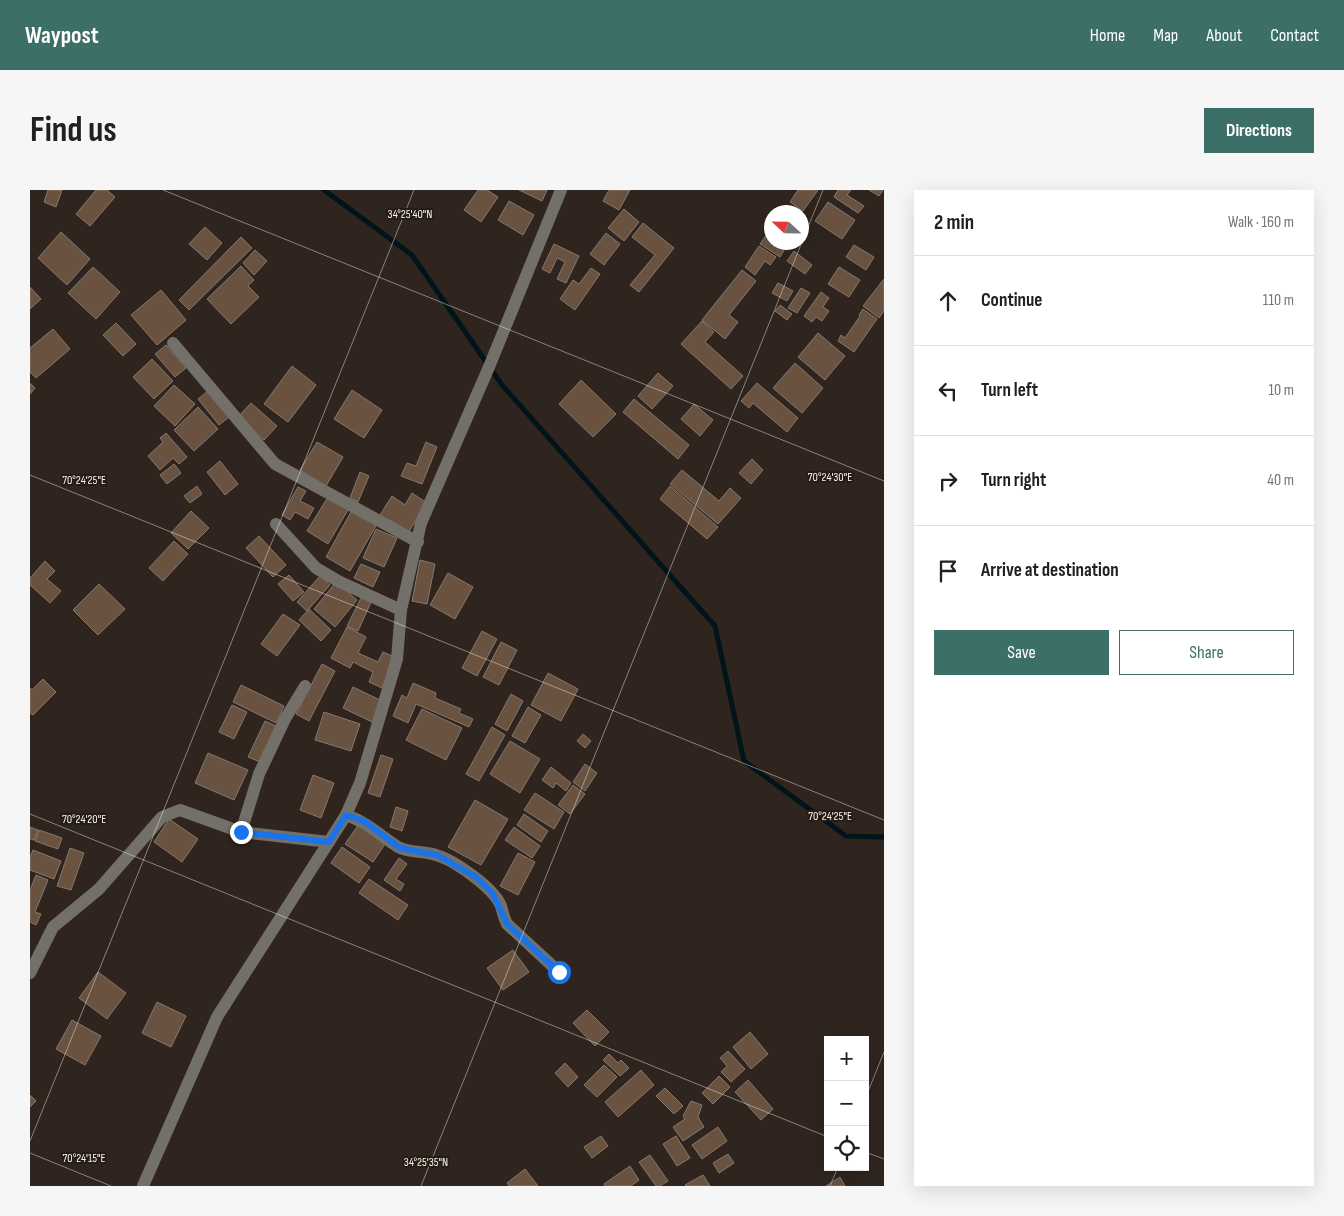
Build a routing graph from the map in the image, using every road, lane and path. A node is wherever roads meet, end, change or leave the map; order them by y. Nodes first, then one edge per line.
1 (561, 190) edge
2 (173, 343) dead end
3 (276, 524) dead end
4 (418, 542) junction
5 (401, 610) junction
6 (305, 686) dead end
7 (346, 815) junction
8 (241, 832) junction
9 (329, 842) junction
10 (559, 972) dead end
11 (30, 973) edge
12 (144, 1186) edge

1 - 4 street
2 - 4 street
3 - 5 street
4 - 5 street
5 - 7 street
6 - 8 street
7 - 9 street
7 - 10 street
8 - 9 street
8 - 11 street
9 - 12 street

